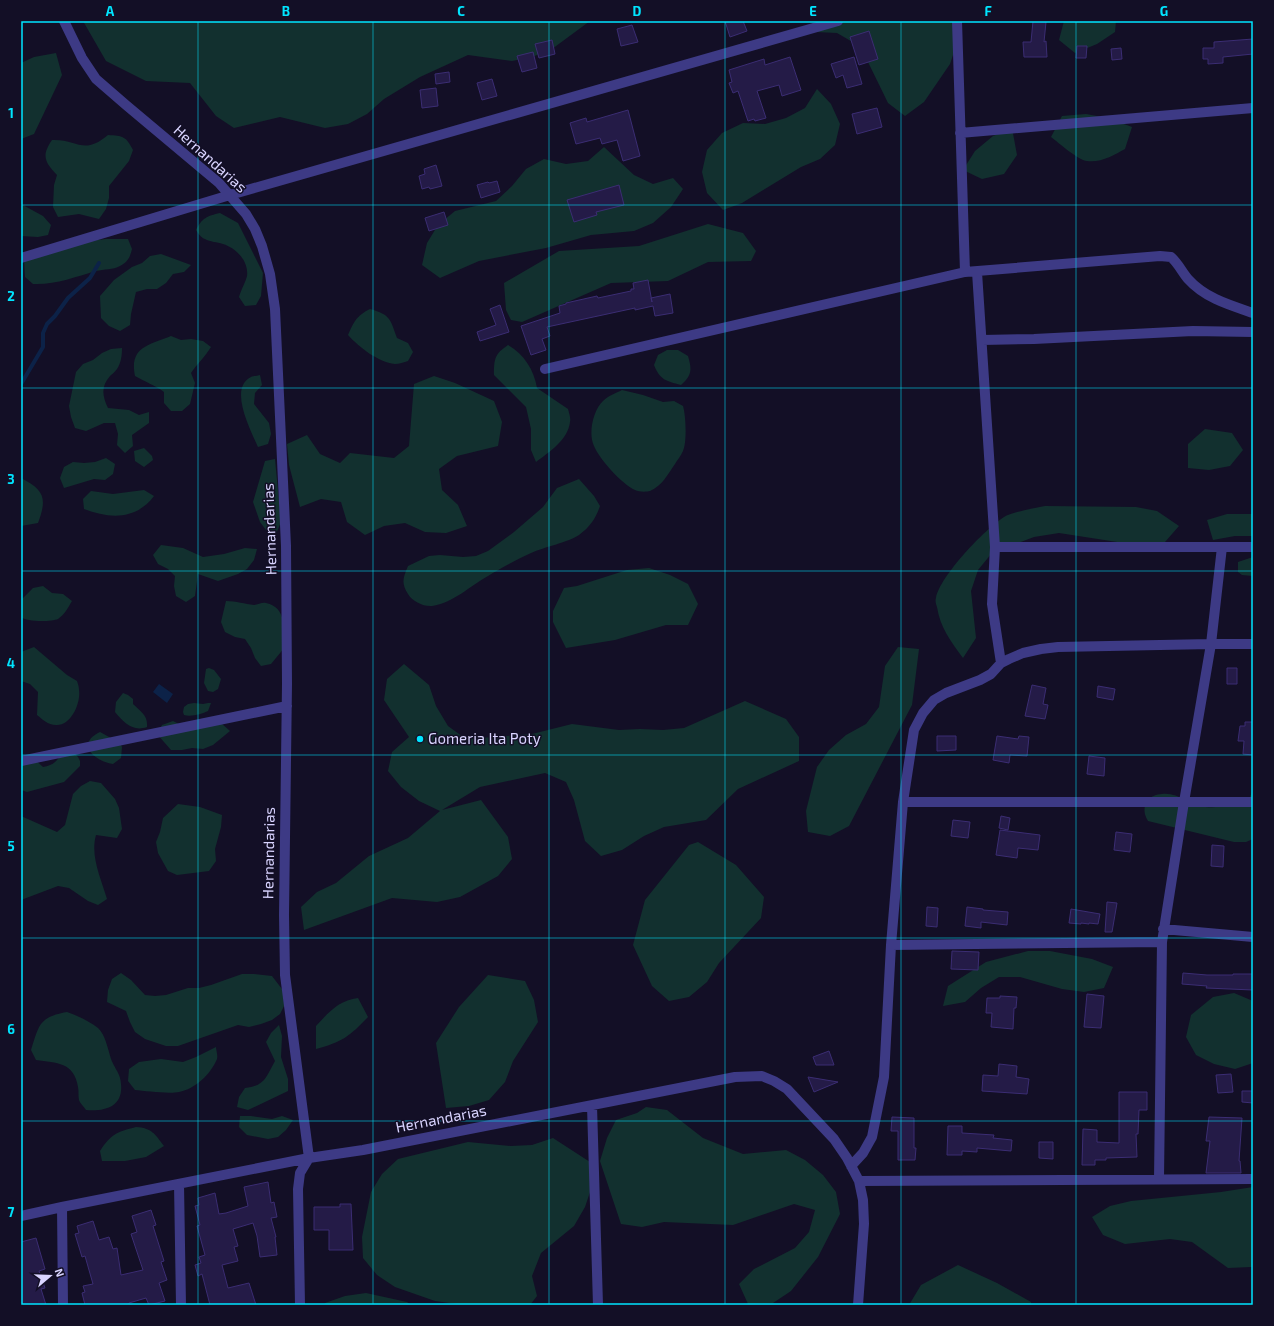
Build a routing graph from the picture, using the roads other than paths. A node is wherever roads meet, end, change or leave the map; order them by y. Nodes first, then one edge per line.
1 (64, 21) edge
2 (838, 21) edge
3 (957, 21) edge
4 (1253, 108) edge
5 (960, 133) junction
6 (230, 194) junction
7 (21, 258) edge
8 (965, 272) junction
9 (977, 272) junction
10 (1253, 313) edge
11 (1253, 332) edge
12 (982, 340) junction
13 (545, 369) dead end
14 (996, 547) junction
15 (1222, 547) junction
16 (1253, 547) edge
17 (1211, 644) junction
18 (1253, 644) edge
19 (1001, 663) junction
20 (287, 706) junction
21 (21, 761) edge
22 (903, 802) junction
23 (1184, 802) junction
24 (1253, 802) edge
25 (1163, 929) junction
26 (1253, 937) edge
27 (1162, 942) junction
28 (891, 945) junction
29 (592, 1106) junction
30 (309, 1158) junction
31 (851, 1166) junction
32 (1159, 1179) junction
33 (1253, 1179) edge
34 (859, 1181) junction
35 (179, 1184) junction
36 (62, 1207) junction
37 (21, 1216) edge
38 (63, 1305) edge
39 (181, 1305) edge
40 (300, 1305) edge
41 (598, 1305) edge
42 (858, 1305) edge

1 - 6 street, Hernandarias
2 - 6 street
3 - 5 street
4 - 5 street
5 - 8 street
6 - 7 street
6 - 20 street, Hernandarias
8 - 9 street
8 - 13 street
9 - 10 street
9 - 12 street
11 - 12 street
12 - 14 street
14 - 15 street
14 - 19 street
15 - 16 street
15 - 17 street
17 - 18 street
17 - 19 street
17 - 23 street
19 - 22 street
20 - 21 street
20 - 30 street, Hernandarias
22 - 23 street
22 - 28 street
23 - 24 street
23 - 25 street
25 - 26 street
25 - 27 street
27 - 28 street
27 - 32 street
28 - 31 street
29 - 30 street, Hernandarias
29 - 31 street, Hernandarias
29 - 41 street
30 - 35 street
30 - 40 street
31 - 34 street, Hernandarias
32 - 33 street
32 - 34 street
34 - 42 street, Hernandarias
35 - 36 street
35 - 39 street
36 - 37 street
36 - 38 street

